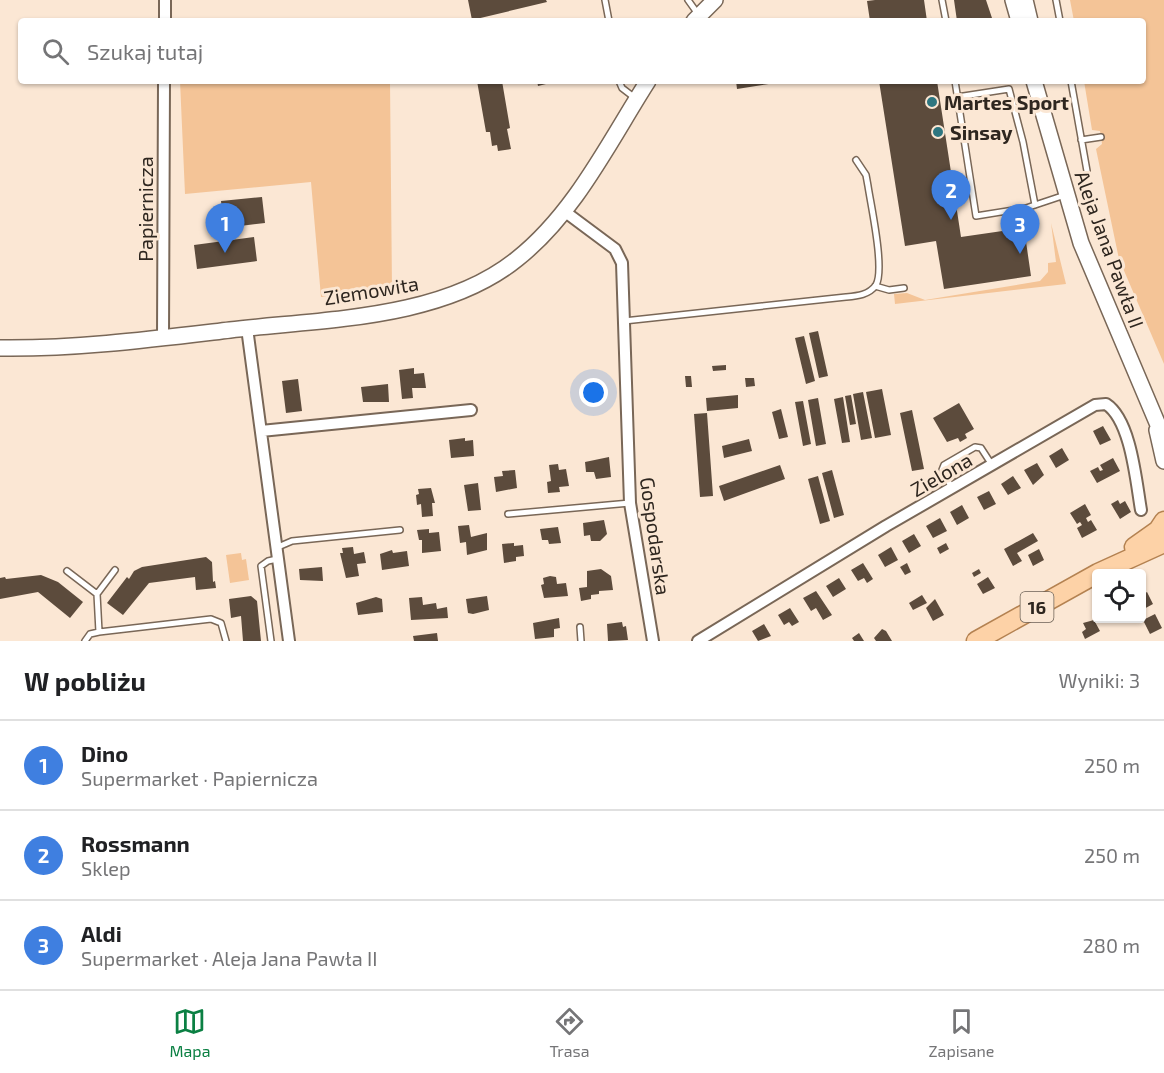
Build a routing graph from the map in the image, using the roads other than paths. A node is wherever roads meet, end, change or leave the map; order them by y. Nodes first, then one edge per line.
1 (165, 0) edge
2 (605, 0) edge
3 (688, 0) edge
4 (715, 0) edge
5 (942, 0) edge
6 (1013, 0) edge
7 (1025, 0) edge
8 (1056, 0) edge
9 (165, 18) edge
10 (608, 18) edge
11 (696, 18) edge
12 (945, 18) edge
13 (1018, 18) edge
14 (1029, 18) edge
15 (1059, 18) edge
16 (164, 84) edge
17 (620, 84) edge
18 (646, 84) edge
19 (955, 84) edge
20 (1035, 84) edge
21 (1042, 84) edge
22 (1072, 84) edge
23 (957, 97) junction
24 (637, 99) junction
25 (1048, 129) junction
26 (1101, 137) dead end
27 (1081, 140) junction
28 (856, 160) dead end
29 (1087, 171) dead end
30 (1065, 195) junction
31 (1035, 205) junction
32 (564, 211) junction
33 (875, 286) junction
34 (904, 288) dead end
35 (624, 321) junction
36 (247, 328) junction
37 (163, 338) junction
38 (0, 348) edge
39 (471, 410) dead end
40 (1154, 415) junction
41 (261, 431) junction
42 (1164, 439) edge
43 (1164, 461) edge
44 (992, 465) junction
45 (952, 488) junction
46 (630, 503) junction
47 (1141, 510) dead end
48 (508, 514) dead end
49 (1164, 521) edge
50 (400, 530) dead end
51 (1164, 543) edge
52 (278, 547) junction
53 (279, 559) junction
54 (1104, 569) edge
55 (1107, 569) edge
56 (115, 570) dead end
57 (67, 571) dead end
58 (1092, 576) edge
59 (97, 594) junction
60 (580, 627) dead end
61 (99, 632) junction
62 (85, 641) edge
63 (226, 641) edge
64 (271, 641) edge
65 (289, 641) edge
66 (580, 641) edge
67 (653, 641) edge
68 (698, 641) edge
69 (976, 641) edge

1 - 9 street
2 - 10 lane
3 - 11 lane
4 - 11 street
5 - 12 lane
6 - 13 street
7 - 14 street
8 - 15 lane
16 - 37 street, Papiernicza
17 - 24 lane
18 - 24 street, Ziemowita
19 - 23 lane
20 - 25 street, Aleja Jana Pawła II
21 - 25 street, Aleja Jana Pawła II
22 - 27 lane
23 - 31 lane
23 - 31 lane
24 - 32 street, Ziemowita
25 - 30 street, Aleja Jana Pawła II
26 - 27 lane
27 - 29 lane
28 - 33 lane
30 - 31 lane
30 - 40 street, Aleja Jana Pawła II
32 - 35 street, Gospodarska
32 - 36 street, Ziemowita
33 - 34 lane
33 - 35 lane
35 - 46 street, Gospodarska
36 - 37 street, Ziemowita
36 - 41 street
37 - 38 street, Ziemowita
39 - 41 street
40 - 42 street, Aleja Jana Pawła II
40 - 43 street, Aleja Jana Pawła II
41 - 52 street
44 - 45 street, Zielona
44 - 45 lane
44 - 47 street, Zielona
45 - 68 street, Zielona
46 - 48 lane
46 - 67 street, Gospodarska
49 - 54 main road, 16
50 - 52 lane
51 - 55 main road, 16
52 - 53 street
53 - 64 lane
53 - 65 street
56 - 59 lane
57 - 59 lane
58 - 69 main road, 16
59 - 61 lane
60 - 66 lane
61 - 62 lane
61 - 63 lane

